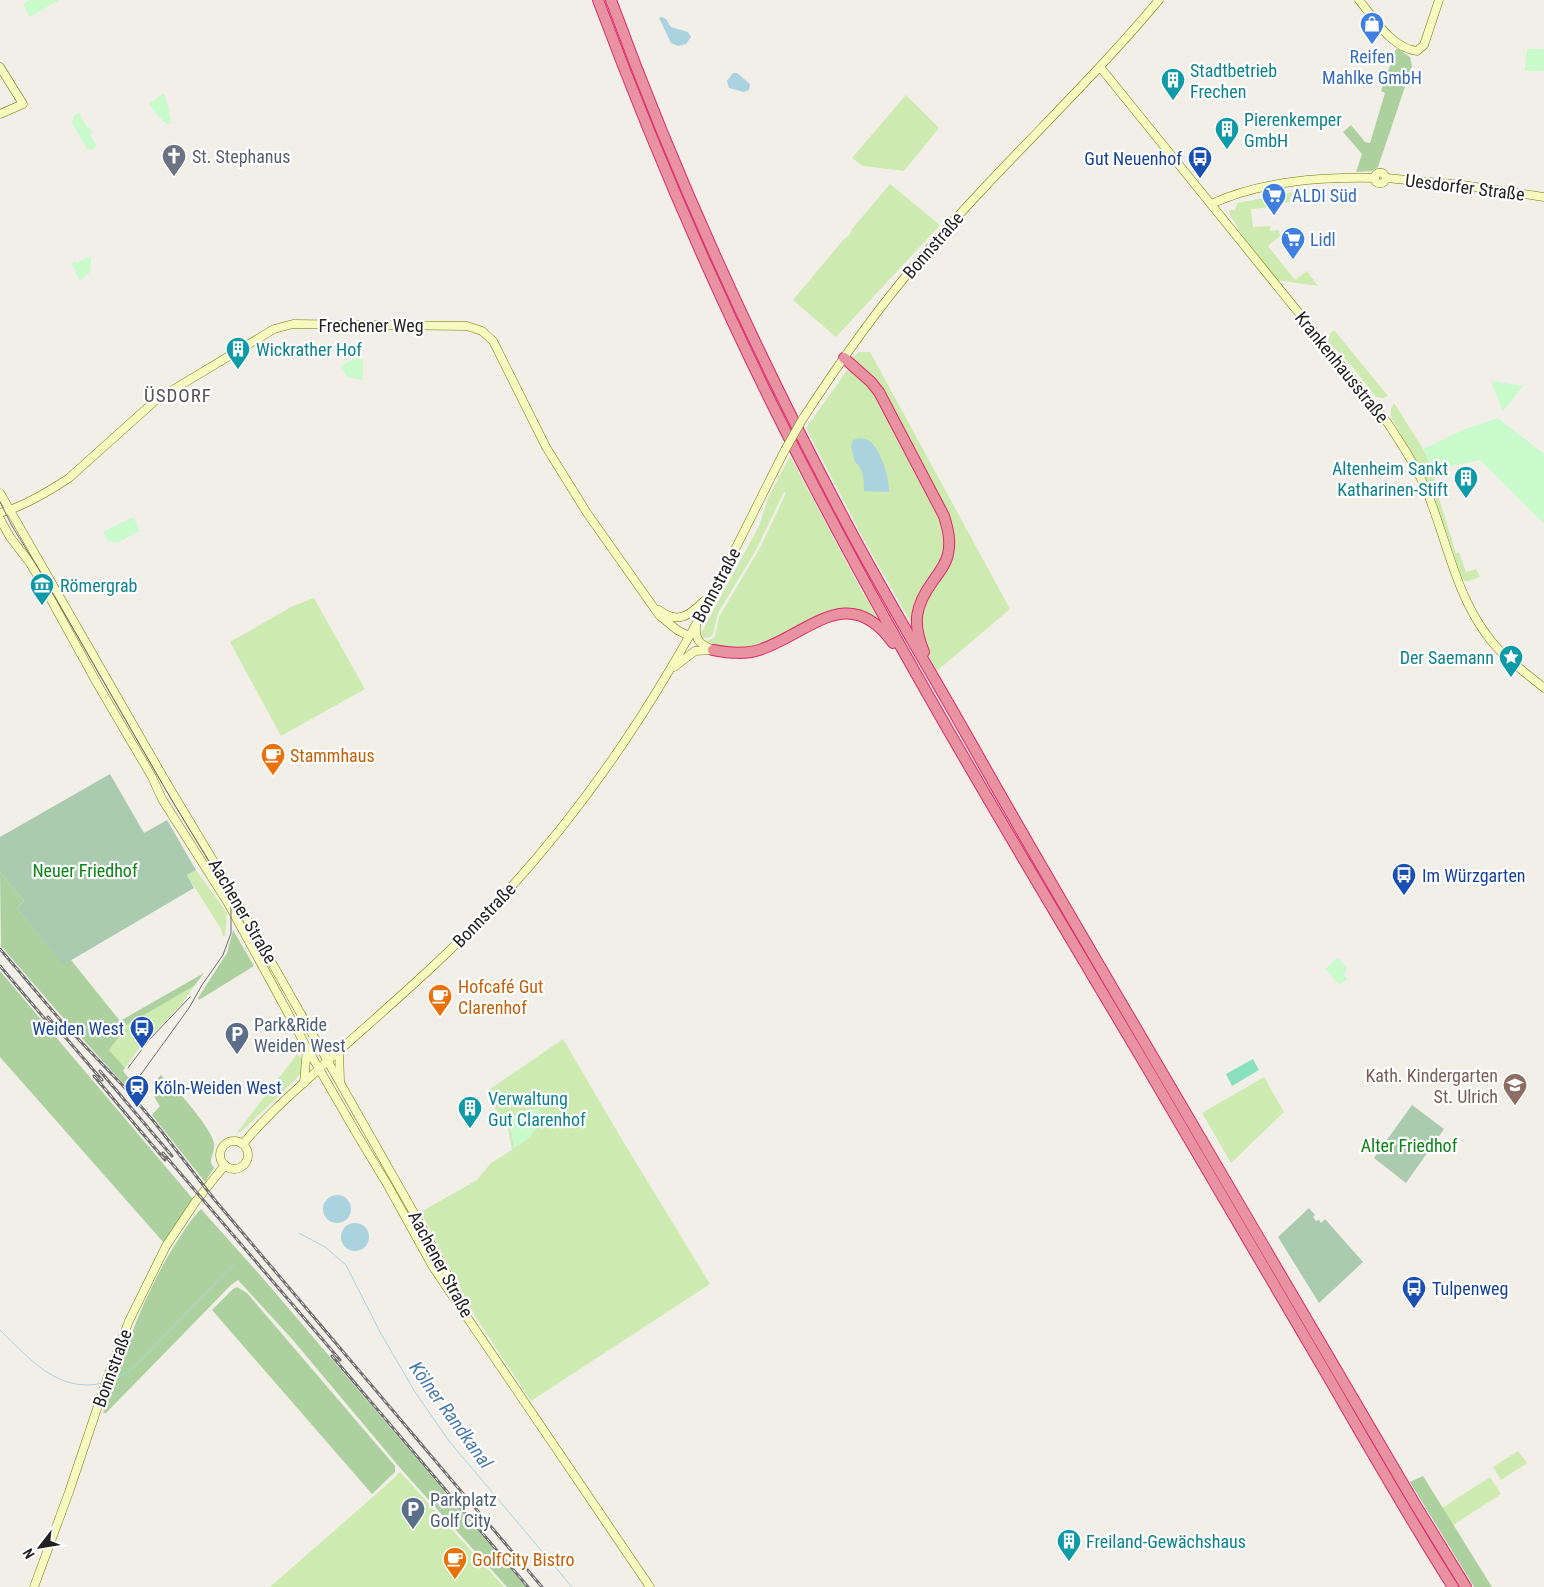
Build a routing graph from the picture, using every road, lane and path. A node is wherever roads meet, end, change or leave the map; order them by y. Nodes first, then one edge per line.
1 (598, 0) edge
2 (611, 0) edge
3 (1159, 0) edge
4 (1359, 0) edge
5 (1439, 0) edge
6 (0, 67) edge
7 (1100, 67) junction
8 (0, 114) edge
9 (1544, 197) edge
10 (1211, 204) junction
11 (844, 358) junction
12 (0, 492) edge
13 (10, 510) junction
14 (0, 513) edge
15 (0, 519) edge
16 (712, 592) junction
17 (648, 601) junction
18 (696, 623) junction
19 (689, 636) junction
20 (713, 650) junction
21 (85, 661) junction
22 (100, 666) junction
23 (669, 672) junction
24 (915, 672) junction
25 (93, 677) junction
26 (933, 677) junction
27 (1544, 688) edge
28 (159, 794) junction
29 (176, 798) junction
30 (317, 1042) junction
31 (307, 1048) junction
32 (339, 1051) junction
33 (328, 1061) junction
34 (319, 1069) junction
35 (340, 1081) junction
36 (304, 1082) junction
37 (243, 1144) junction
38 (225, 1165) junction
39 (479, 1334) junction
40 (34, 1587) edge
41 (650, 1587) edge
42 (1452, 1587) edge
43 (1466, 1587) edge

1 - 24 highway
2 - 26 highway
3 - 7 main road, Bonnstraße
4 - 5 main road
6 - 8 main road
7 - 10 main road, Krankenhausstraße
7 - 11 main road, Bonnstraße
9 - 10 main road, Uesdorfer Straße
10 - 27 main road, Krankenhausstraße
11 - 16 main road, Bonnstraße, bridge
11 - 26 highway
12 - 13 main road, Aachener Straße
13 - 14 main road, Frechener Weg
13 - 17 main road, Frechener Weg
13 - 22 main road, Aachener Straße
15 - 21 main road, Aachener Straße
16 - 17 main road, Frechener Weg
16 - 18 main road, Bonnstraße
17 - 19 main road, Frechener Weg
18 - 19 main road, Bonnstraße
18 - 20 main road
19 - 23 main road, Bonnstraße
20 - 23 main road
20 - 24 highway
21 - 22 main road
21 - 25 main road, Aachener Straße
22 - 25 main road
22 - 29 main road, Aachener Straße
23 - 32 main road, Bonnstraße
24 - 42 highway
25 - 28 main road, Aachener Straße
26 - 43 highway
28 - 29 main road
28 - 31 main road, Aachener Straße
29 - 30 main road, Aachener Straße
30 - 32 main road
30 - 33 main road, Aachener Straße
31 - 34 main road, Aachener Straße
31 - 36 main road
32 - 33 main road, Bonnstraße
32 - 35 main road
33 - 34 main road, Bonnstraße
33 - 35 main road, Aachener Straße
34 - 36 main road, Bonnstraße
34 - 39 main road, Aachener Straße
35 - 39 main road, Aachener Straße
36 - 37 main road, Bonnstraße
37 - 38 main road
37 - 38 main road
38 - 40 main road, Bonnstraße
39 - 41 main road, Aachener Straße

